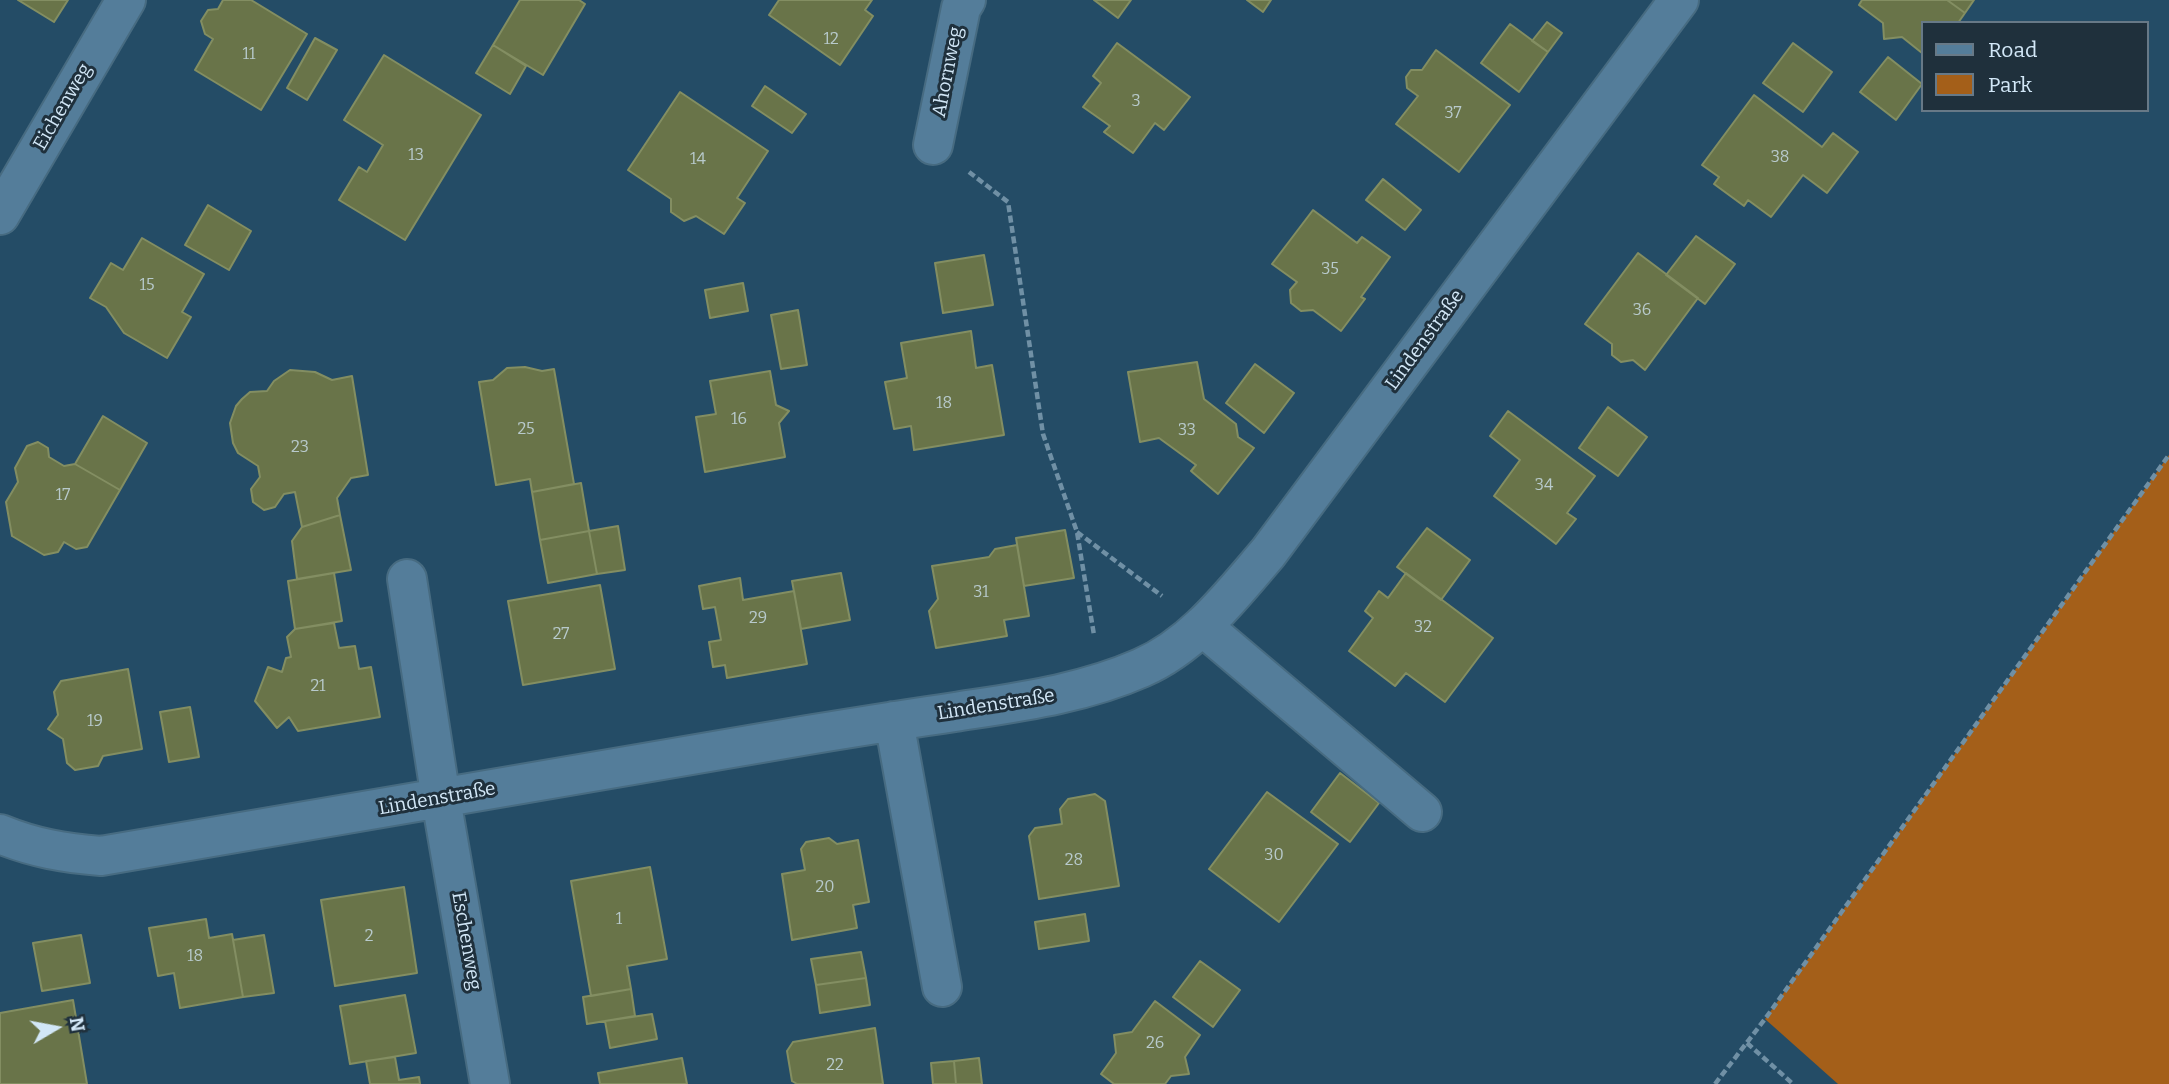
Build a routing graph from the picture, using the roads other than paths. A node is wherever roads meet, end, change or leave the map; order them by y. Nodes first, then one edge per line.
1 (126, 0) edge
2 (966, 0) edge
3 (1679, 0) edge
4 (933, 145) road end
5 (0, 215) edge
6 (407, 579) dead end
7 (1202, 626) junction
8 (894, 721) junction
9 (441, 799) junction
10 (1422, 812) dead end
11 (0, 834) edge
12 (942, 986) dead end
13 (490, 1084) edge

1 - 5 street, Eichenweg
2 - 4 street, Ahornweg
3 - 7 street, Lindenstraße
6 - 9 street, Eschenweg
7 - 8 street, Lindenstraße
7 - 10 street
8 - 9 street, Lindenstraße
8 - 12 street
9 - 11 street, Lindenstraße
9 - 13 street, Eschenweg

